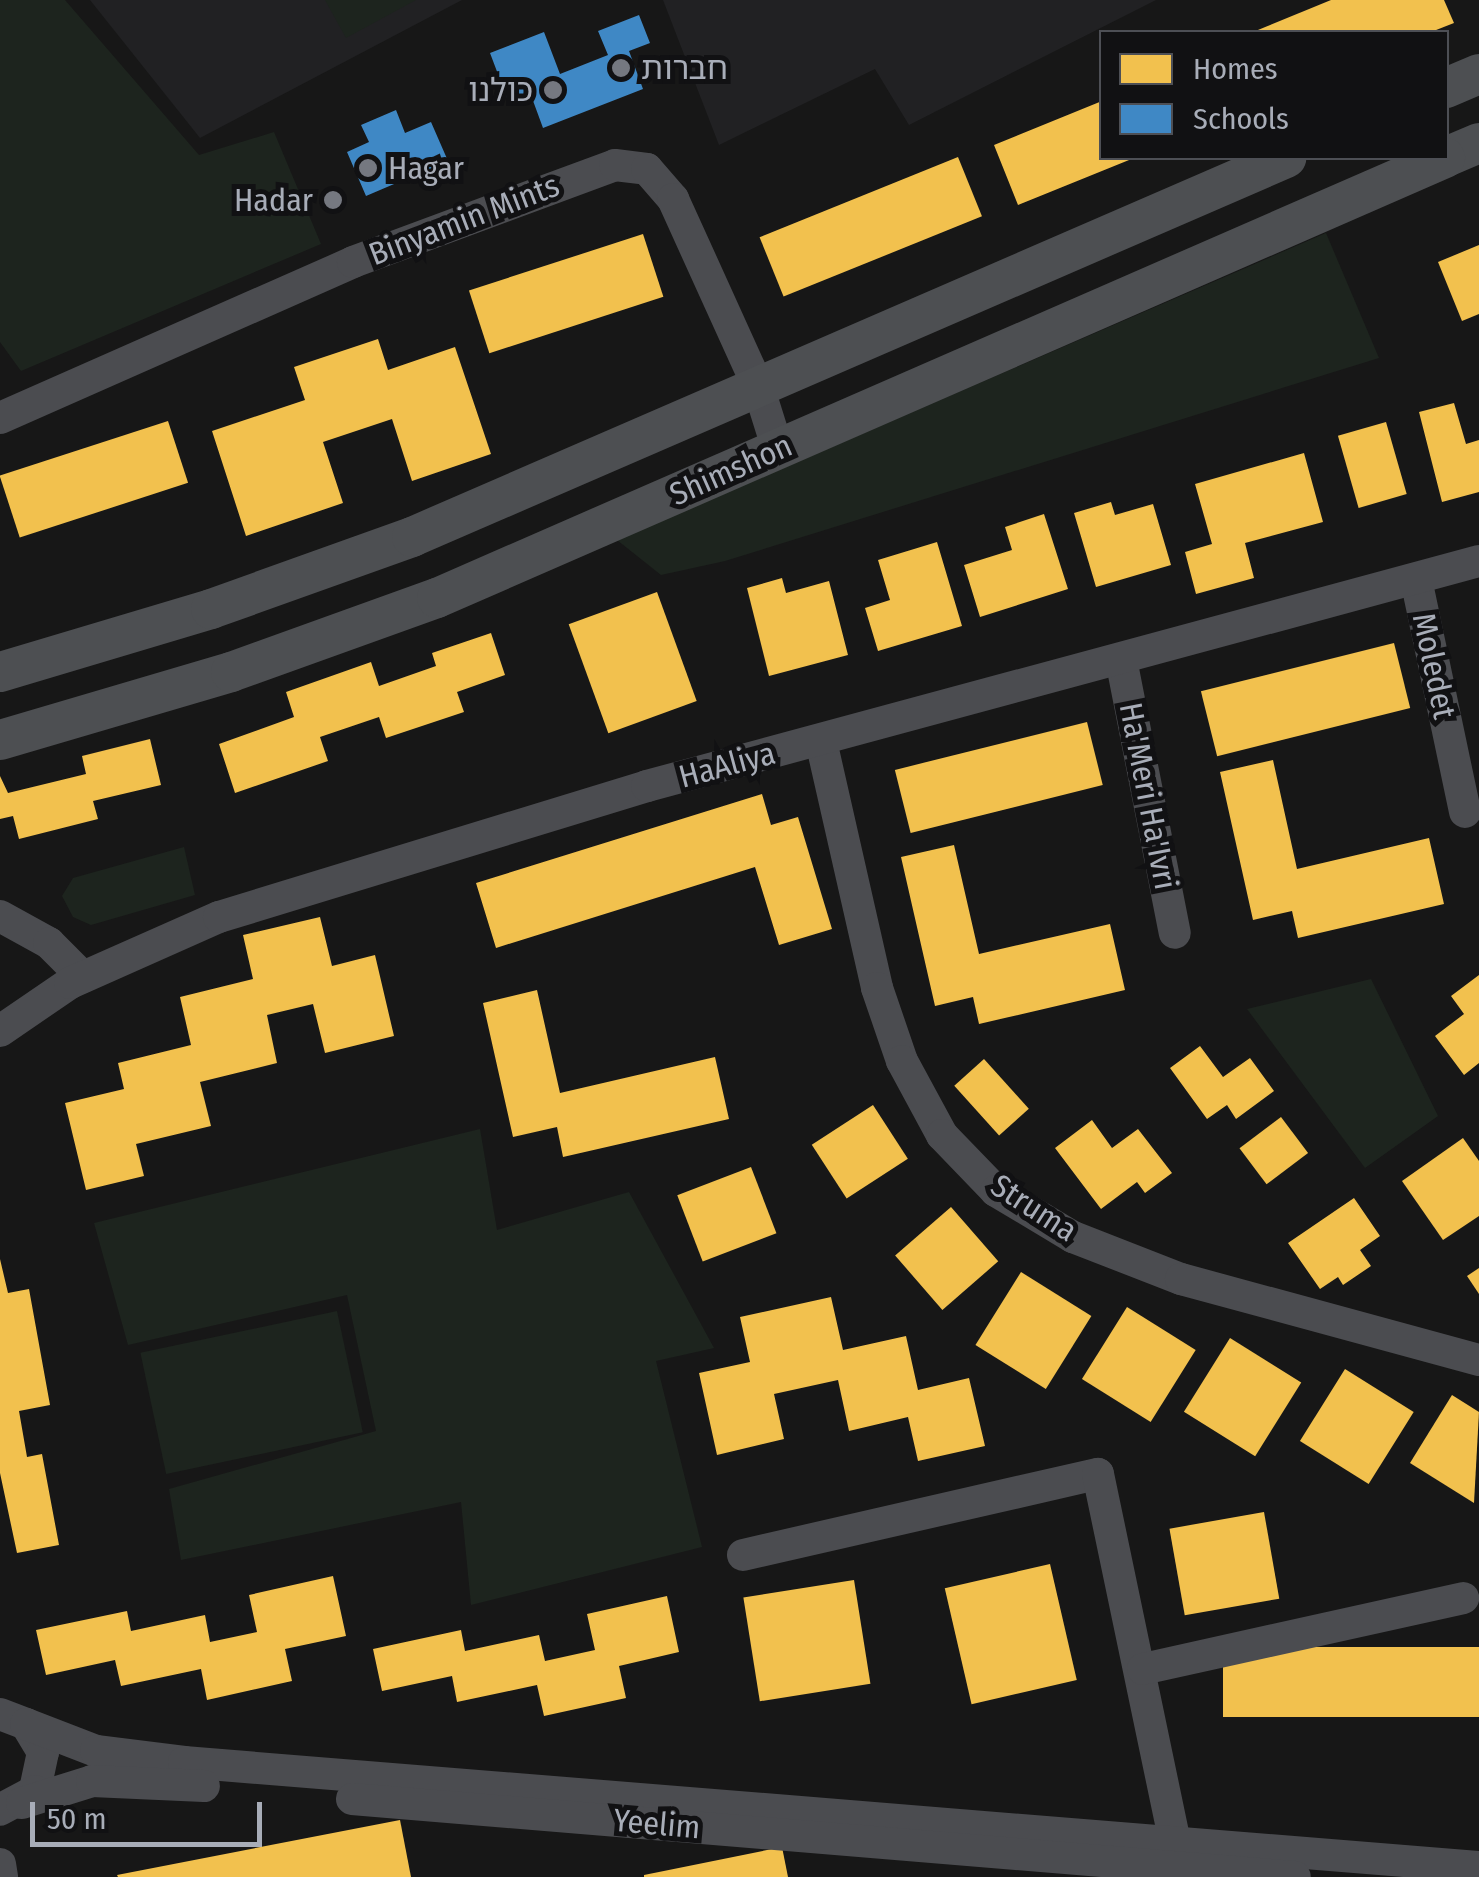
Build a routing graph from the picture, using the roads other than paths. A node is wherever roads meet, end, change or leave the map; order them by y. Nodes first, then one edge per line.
1 (1479, 74) edge
2 (1449, 87) edge
3 (1479, 143) edge
4 (1449, 156) edge
5 (1281, 160) edge
6 (1439, 160) edge
7 (758, 386) junction
8 (0, 418) edge
9 (778, 450) junction
10 (1479, 561) edge
11 (1416, 579) junction
12 (1122, 660) junction
13 (0, 672) edge
14 (0, 740) edge
15 (820, 741) junction
16 (1465, 812) dead end
17 (0, 916) edge
18 (1175, 933) dead end
19 (83, 977) junction
20 (0, 1031) edge
21 (1479, 1360) edge
22 (742, 1555) dead end
23 (1463, 1598) dead end
24 (1143, 1668) junction
25 (13, 1719) edge
26 (11, 1806) edge
27 (1174, 1842) junction
28 (0, 1864) edge
29 (1479, 1866) edge
30 (2, 1877) edge
31 (1295, 1877) edge

1 - 2 main road
3 - 4 main road, Shimshon
5 - 7 main road, Shimshon
6 - 9 main road, Shimshon
7 - 8 street, Binyamin Mints
7 - 9 street, Binyamin Mints
7 - 13 main road, Shimshon
9 - 14 main road, Shimshon
10 - 11 street, HaAliya
11 - 12 street, HaAliya
11 - 16 street, Moledet
12 - 15 street, HaAliya
12 - 18 street, Ha'Meri Ha'Ivri
15 - 19 street, HaAliya
15 - 21 street, Struma
17 - 19 street
19 - 20 street, HaAliya
22 - 24 street
23 - 24 street
24 - 27 street
25 - 26 street
25 - 27 street, Yeelim
26 - 31 street, Yeelim
27 - 29 street, Yeelim
28 - 30 street

